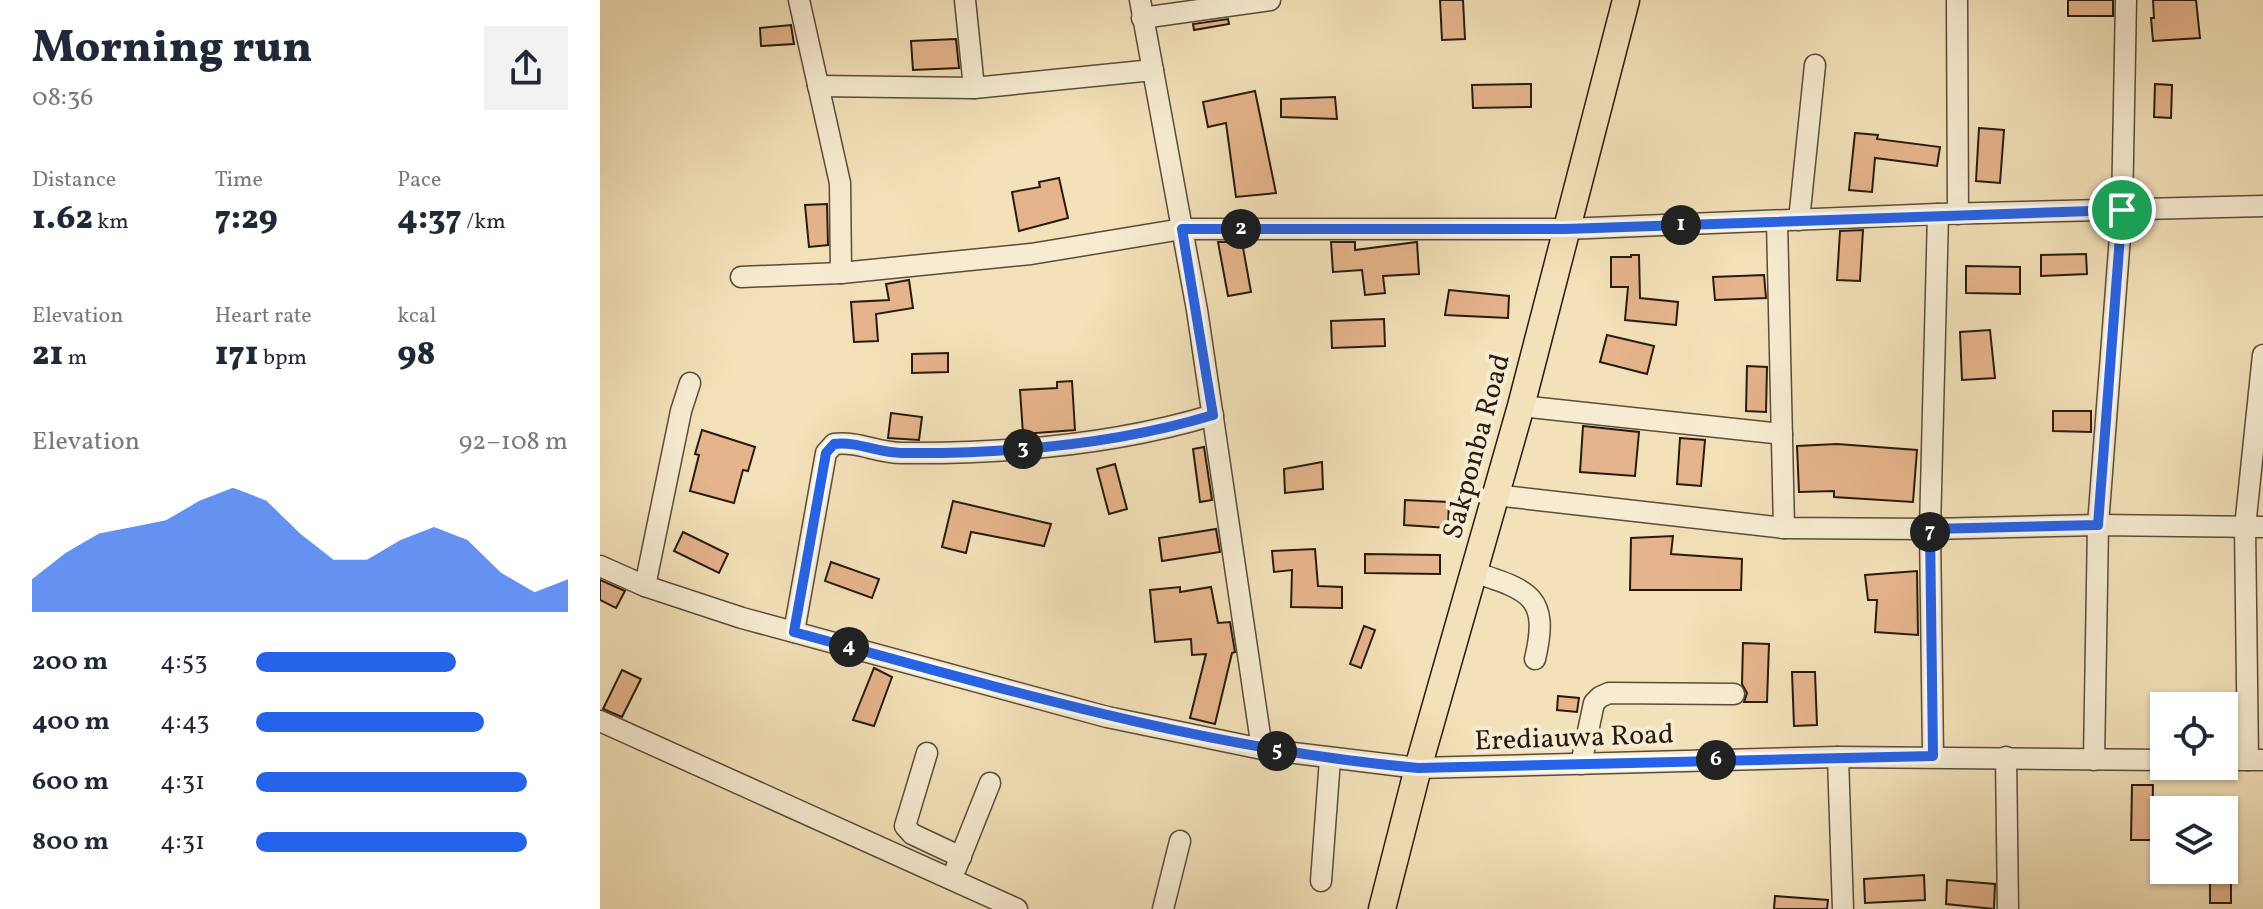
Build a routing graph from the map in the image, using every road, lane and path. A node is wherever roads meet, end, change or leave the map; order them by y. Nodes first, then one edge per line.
1 (799, 0) edge
2 (965, 0) edge
3 (1270, 0) edge
4 (1626, 0) edge
5 (1957, 0) edge
6 (2126, 0) edge
7 (1141, 9) edge
8 (1815, 65) dead end
9 (1153, 70) junction
10 (818, 86) junction
11 (974, 88) junction
12 (2263, 206) edge
13 (2122, 210) junction
14 (1948, 214) junction
15 (1799, 220) junction
16 (1777, 221) junction
17 (1182, 229) junction
18 (1565, 229) junction
19 (841, 273) junction
20 (741, 277) dead end
21 (2263, 355) edge
22 (690, 383) dead end
23 (1521, 406) junction
24 (1213, 415) junction
25 (1782, 434) junction
26 (1495, 495) junction
27 (2098, 525) junction
28 (2254, 527) edge
29 (1784, 528) junction
30 (1930, 529) junction
31 (600, 566) edge
32 (1473, 572) junction
33 (645, 586) junction
34 (794, 632) junction
35 (1535, 659) dead end
36 (1734, 694) dead end
37 (600, 721) edge
38 (1262, 749) junction
39 (927, 753) dead end
40 (1933, 756) junction
41 (1838, 757) junction
42 (2006, 757) junction
43 (1330, 759) junction
44 (2094, 760) junction
45 (2150, 760) edge
46 (2256, 760) edge
47 (1581, 764) junction
48 (1418, 768) junction
49 (990, 783) dead end
50 (1180, 841) dead end
51 (961, 857) junction
52 (951, 879) junction
53 (1321, 881) dead end
54 (1017, 909) edge
55 (1163, 909) edge
56 (1382, 909) edge
57 (1843, 909) edge
58 (2008, 909) edge

1 - 10 street
2 - 11 street
3 - 7 street
4 - 18 main road, Sakponba Road
5 - 14 street
6 - 13 street
7 - 9 street
8 - 15 street
9 - 11 street
9 - 17 street
10 - 11 street
10 - 19 street
12 - 13 street
13 - 14 street
13 - 27 street
14 - 15 street
14 - 30 street
15 - 16 street
16 - 18 street
16 - 25 street
17 - 18 street
17 - 19 street
17 - 24 street
18 - 23 main road, Sakponba Road
19 - 20 street
21 - 28 street
22 - 33 street
23 - 25 street
23 - 26 main road, Sakponba Road
24 - 34 street
24 - 38 street
25 - 29 street
26 - 29 street
26 - 32 main road, Sakponba Road
27 - 28 street
27 - 30 street
27 - 44 street
28 - 46 street
29 - 30 street
30 - 40 street
31 - 33 street, Erediauwa Road
32 - 35 street
32 - 48 main road, Sakponba Road
33 - 34 street, Erediauwa Road
34 - 38 street, Erediauwa Road
36 - 47 street
37 - 52 street
38 - 43 street, Erediauwa Road
39 - 51 street
40 - 41 street, Erediauwa Road
40 - 42 street, Erediauwa Road
41 - 47 street, Erediauwa Road
41 - 57 street
42 - 44 street, Erediauwa Road
42 - 58 street
43 - 48 street, Erediauwa Road
43 - 53 street
44 - 45 street, Erediauwa Road
47 - 48 street, Erediauwa Road
48 - 56 main road, Sakponba Road
49 - 51 street
50 - 55 street
51 - 52 street
52 - 54 street

